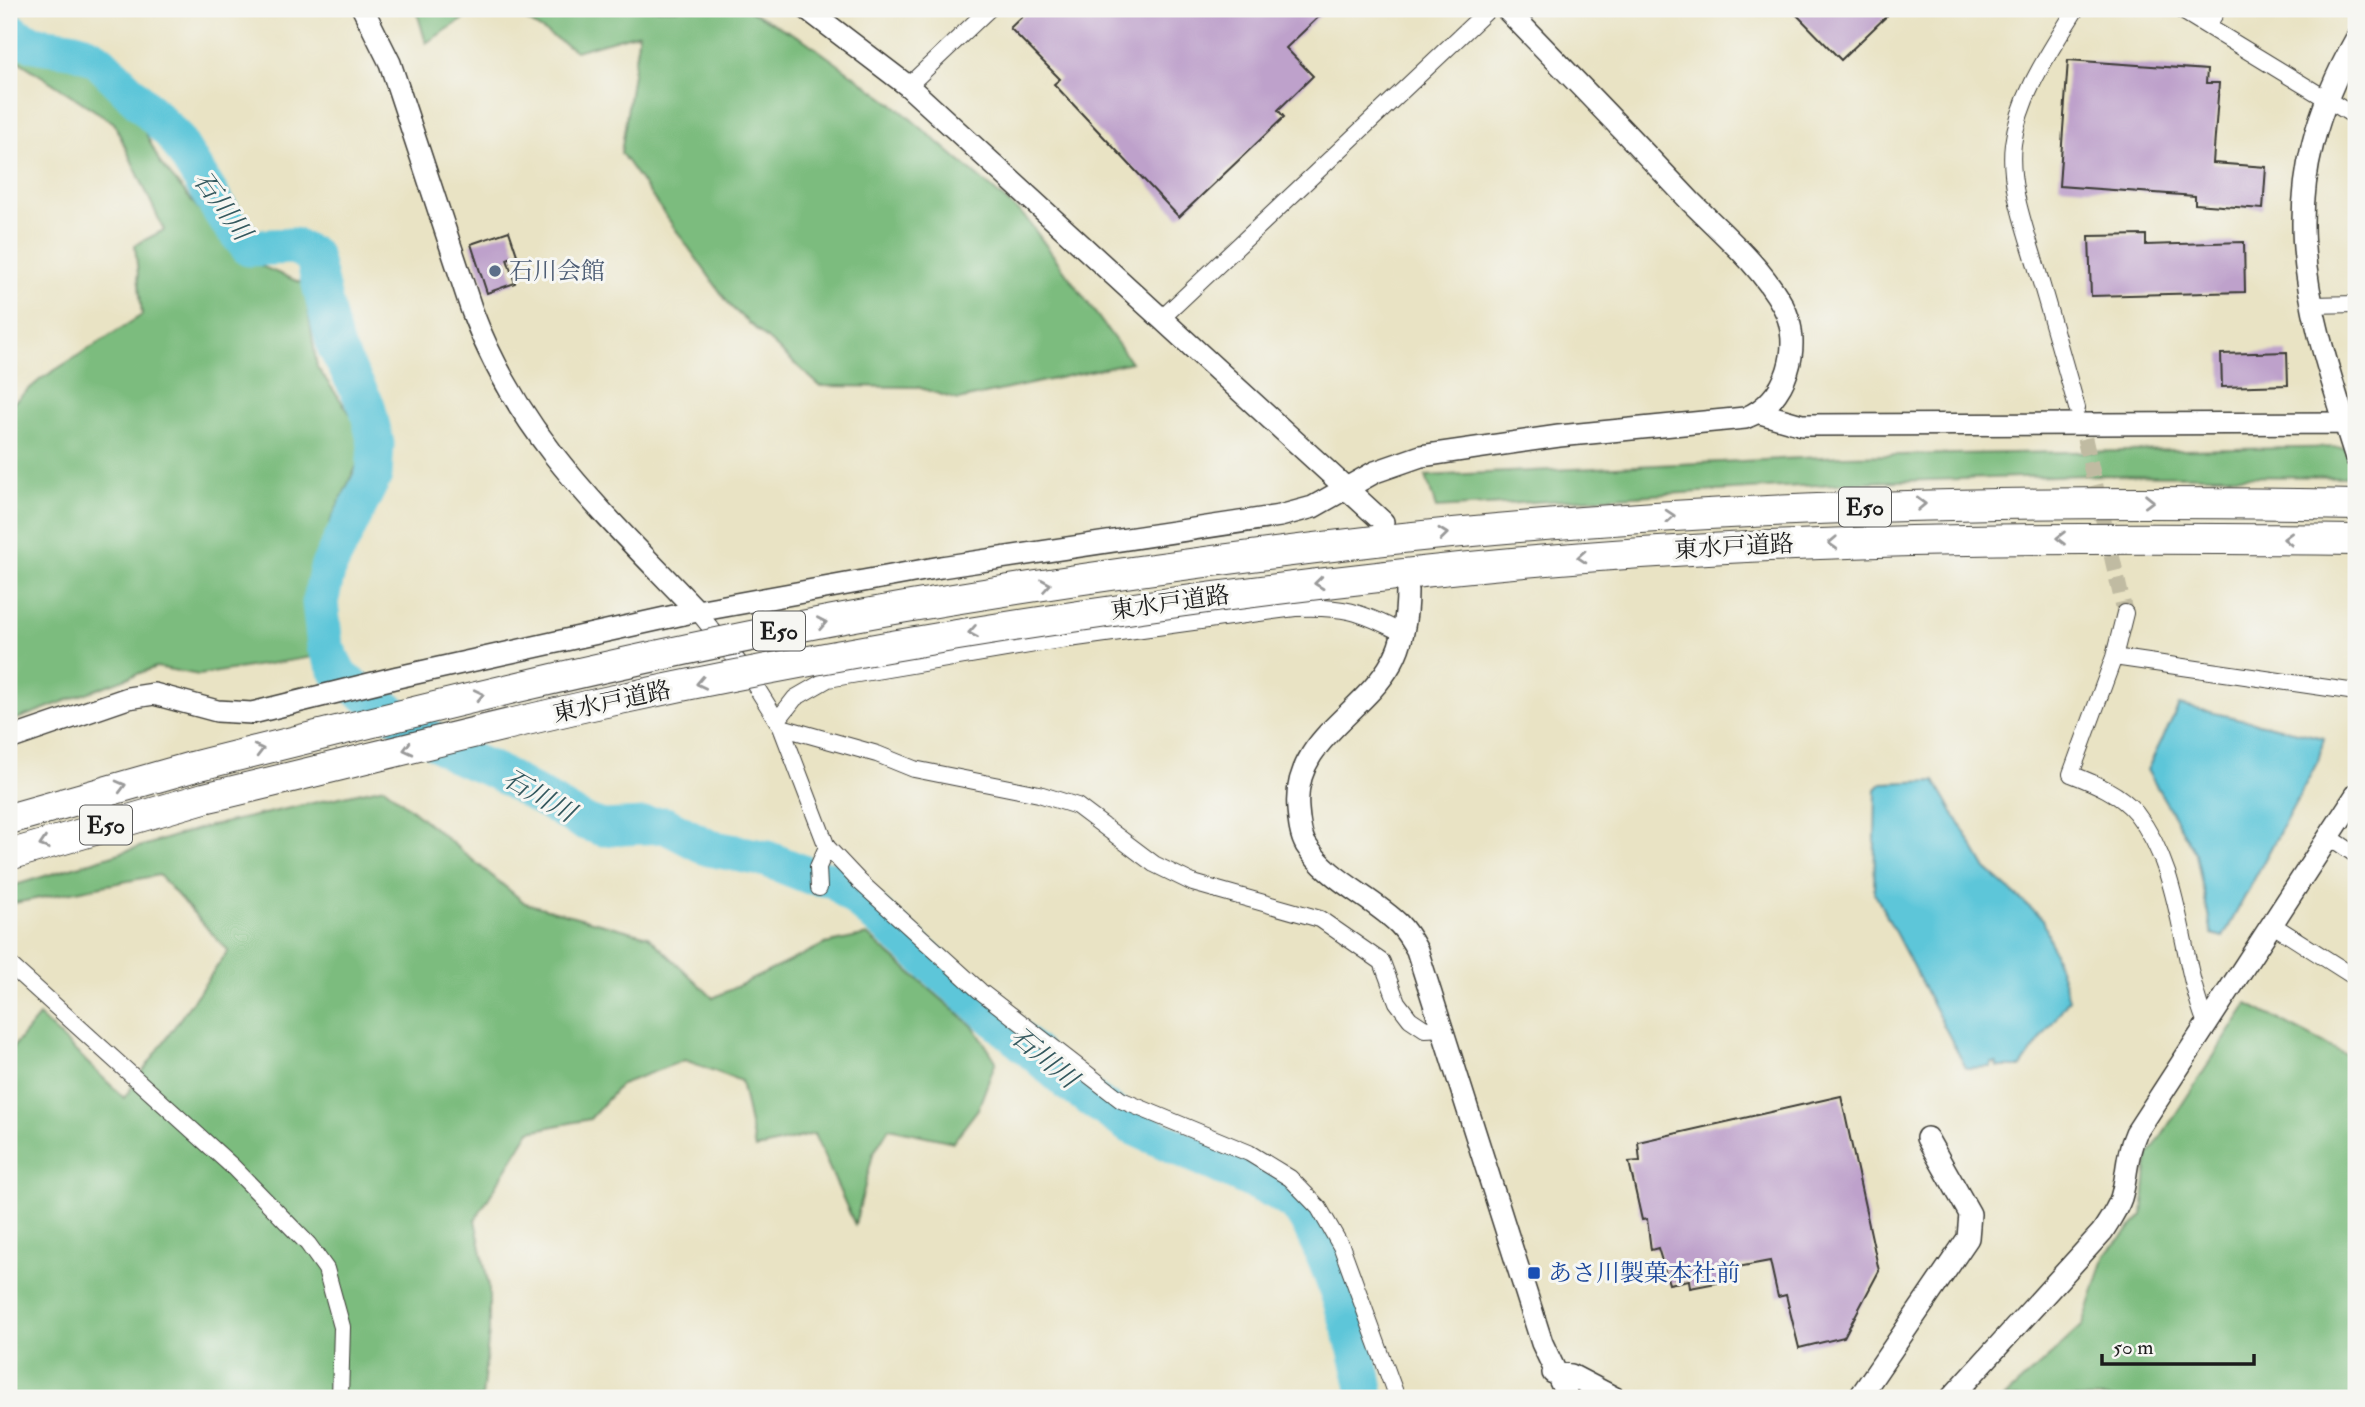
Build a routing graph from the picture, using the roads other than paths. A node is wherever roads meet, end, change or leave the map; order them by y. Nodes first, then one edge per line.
1 (363, 9) edge
2 (807, 9) edge
3 (989, 9) edge
4 (1489, 9) edge
5 (1506, 9) edge
6 (2076, 9) edge
7 (2179, 9) edge
8 (2218, 9) edge
9 (2208, 25) junction
10 (2356, 39) edge
11 (908, 86) junction
12 (2326, 99) junction
13 (2356, 117) edge
14 (2356, 303) edge
15 (2312, 305) junction
16 (1162, 318) junction
17 (2077, 408) tunnel mouth
18 (1760, 413) junction
19 (2351, 423) edge
20 (2356, 458) edge
21 (1348, 487) junction
22 (2356, 505) edge
23 (1379, 532) junction
24 (2356, 540) edge
25 (1397, 583) junction
26 (697, 611) junction
27 (2124, 613) tunnel mouth
28 (1402, 633) junction
29 (2114, 657) junction
30 (2356, 692) edge
31 (779, 724) junction
32 (9, 739) edge
33 (2356, 795) edge
34 (9, 819) edge
35 (2331, 838) junction
36 (827, 847) junction
37 (9, 855) edge
38 (2356, 855) edge
39 (819, 888) dead end
40 (2273, 925) junction
41 (9, 964) edge
42 (2356, 978) edge
43 (2207, 1026) junction
44 (1444, 1028) junction
45 (1927, 1138) dead end
46 (1553, 1373) junction
47 (340, 1398) edge
48 (1397, 1398) edge
49 (1568, 1398) edge
50 (1615, 1398) edge
51 (1859, 1398) edge
52 (1951, 1398) edge

1 - 26 street
2 - 11 street
3 - 11 street
4 - 16 street
5 - 18 street
6 - 17 street
7 - 9 street
8 - 9 street
9 - 12 street
10 - 12 street
11 - 16 street
12 - 13 street
12 - 15 street
14 - 15 street
15 - 19 street
16 - 21 street
18 - 19 street
18 - 21 street
19 - 20 street
21 - 23 street
21 - 26 street
23 -> 22 highway, 東水戸道路 / E50
34 -> 23 highway, 東水戸道路 / E50, bridge
24 -> 25 highway, 東水戸道路 / E50
25 - 28 street
25 -> 37 highway, 東水戸道路 / E50, bridge
26 - 31 street
26 - 32 street
27 - 29 street
28 - 31 street
28 - 44 street
29 - 30 street
29 - 43 street
31 - 36 street
31 - 44 street
33 - 35 street
35 - 38 street
35 - 40 street
36 - 39 street
36 - 48 street
40 - 42 street
40 - 43 street
41 - 47 street
43 - 52 street
44 - 46 street
45 - 51 street
46 - 49 street
46 - 50 street

